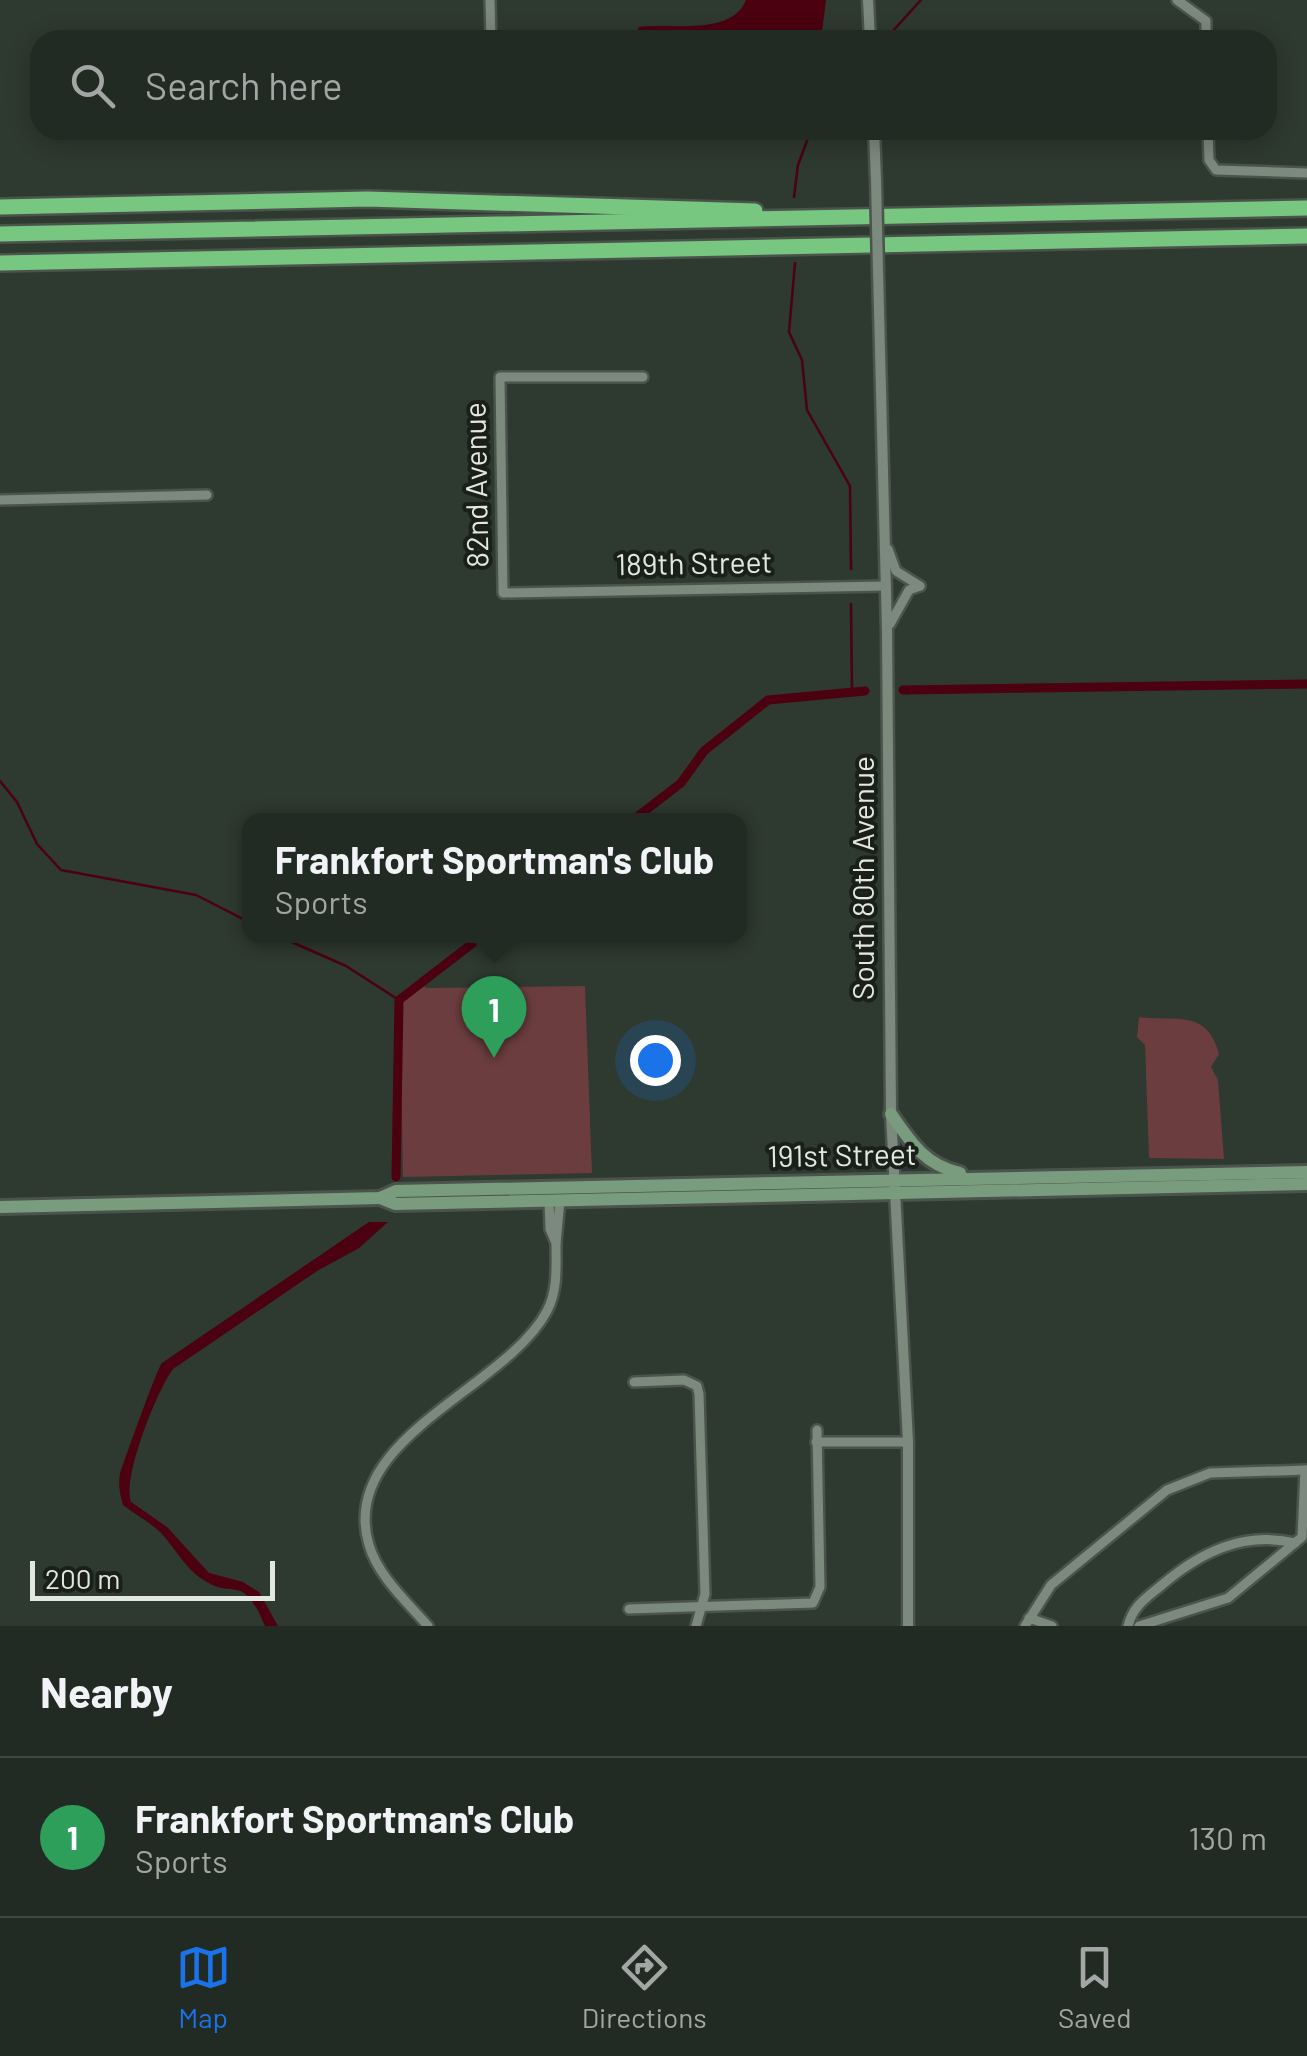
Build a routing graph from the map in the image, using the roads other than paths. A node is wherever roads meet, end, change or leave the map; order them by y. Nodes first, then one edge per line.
1 (490, 0) edge
2 (868, 0) edge
3 (1177, 0) edge
4 (491, 30) edge
5 (870, 30) edge
6 (1206, 30) edge
7 (874, 140) edge
8 (1208, 140) edge
9 (1307, 174) edge
10 (0, 208) edge
11 (1307, 208) edge
12 (834, 219) junction
13 (0, 234) edge
14 (1307, 236) edge
15 (0, 263) edge
16 (643, 376) dead end
17 (207, 496) dead end
18 (0, 500) edge
19 (885, 539) junction
20 (886, 586) junction
21 (503, 593) joint
22 (888, 632) junction
23 (891, 1114) junction
24 (1307, 1172) edge
25 (978, 1176) junction
26 (893, 1179) junction
27 (1307, 1184) edge
28 (893, 1195) junction
29 (380, 1198) junction
30 (554, 1200) junction
31 (0, 1208) edge
32 (634, 1382) dead end
33 (817, 1430) dead end
34 (816, 1442) junction
35 (908, 1442) junction
36 (1306, 1470) edge
37 (1296, 1543) junction
38 (703, 1608) junction
39 (629, 1609) dead end
40 (1027, 1622) edge
41 (428, 1626) edge
42 (696, 1626) edge
43 (908, 1626) edge
44 (1052, 1626) edge
45 (1128, 1626) edge
46 (1140, 1626) edge

1 - 4 street
2 - 5 street
3 - 6 street
7 - 19 street, South 80th Avenue, bridge
8 - 9 street
10 - 12 highway
11 - 12 highway
12 - 13 highway
14 - 15 highway
16 - 21 street, 82nd Avenue
17 - 18 street
19 - 20 street, South 80th Avenue
19 - 22 street
20 - 21 street, 189th Street
20 - 22 street, South 80th Avenue
22 - 23 street, South 80th Avenue
23 - 25 main road
23 - 26 street, South 80th Avenue
24 - 25 main road, 191st Street
25 - 26 main road, 191st Street
26 - 28 street, South 80th Avenue
26 - 29 main road, 191st Street
27 - 28 main road, 191st Street
28 - 30 main road, 191st Street
28 - 35 street, South 80th Avenue
29 - 30 main road, 191st Street
29 - 31 main road, 191st Street
30 - 41 street
32 - 38 street
33 - 34 street
34 - 35 street
34 - 38 street
35 - 43 street, South 80th Avenue
36 - 37 street
36 - 40 street
37 - 45 street
37 - 46 street
38 - 39 street
38 - 42 street
40 - 44 street

